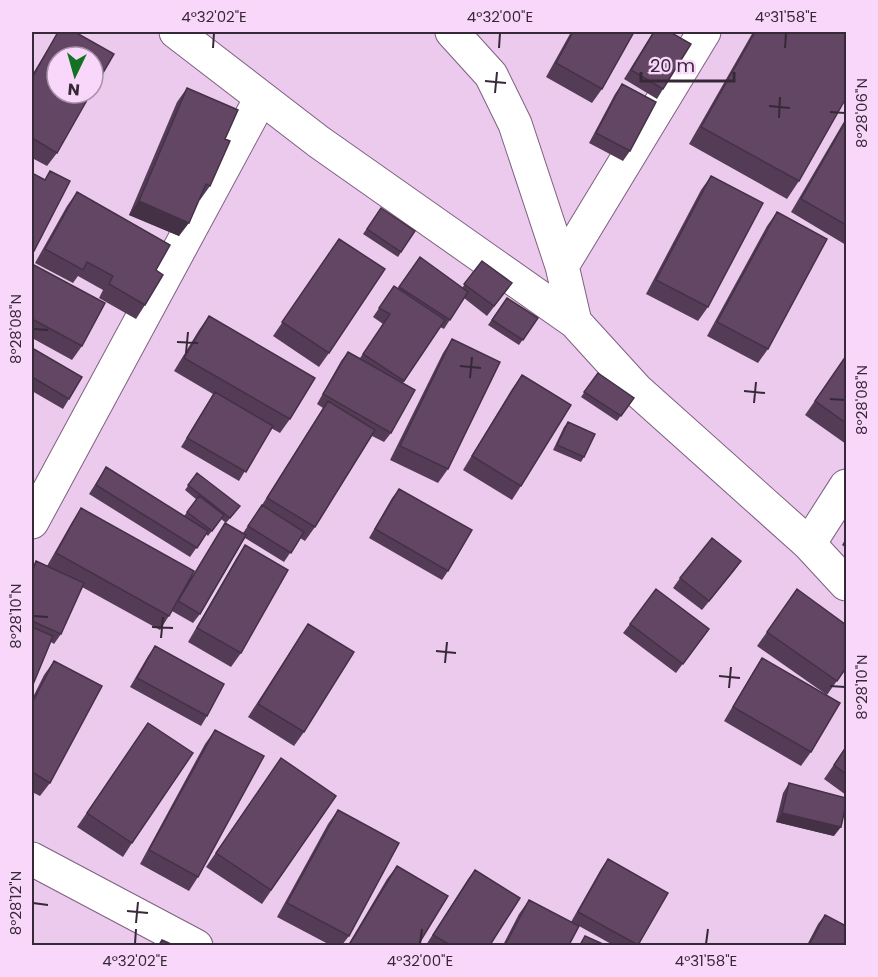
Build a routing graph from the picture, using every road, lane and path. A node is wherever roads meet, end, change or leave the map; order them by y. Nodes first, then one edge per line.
1 (176, 32) edge
2 (452, 32) edge
3 (704, 32) edge
4 (261, 98) junction
5 (562, 266) junction
6 (575, 322) junction
7 (846, 486) edge
8 (32, 522) edge
9 (809, 544) junction
10 (846, 584) edge
11 (32, 859) edge
12 (196, 945) edge

1 - 4 street
2 - 5 street
3 - 5 street
4 - 6 street
4 - 8 street
5 - 6 street
6 - 9 street
7 - 9 street
9 - 10 street
11 - 12 street

